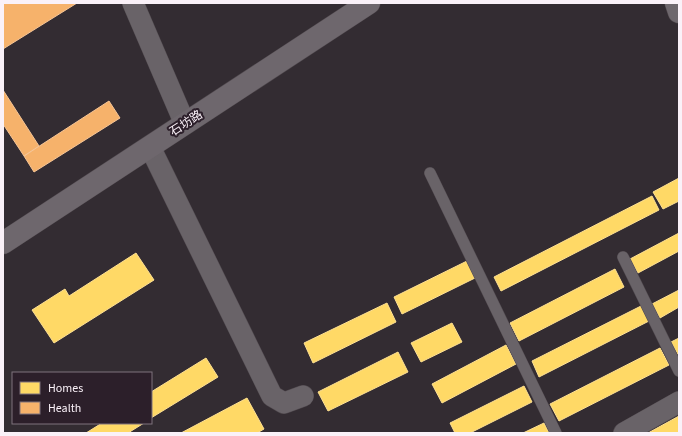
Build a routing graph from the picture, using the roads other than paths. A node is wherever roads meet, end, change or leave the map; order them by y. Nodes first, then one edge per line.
1 (133, 3) edge
2 (369, 3) edge
3 (676, 3) edge
4 (679, 12) edge
5 (185, 124) junction
6 (150, 147) junction
7 (430, 173) dead end
8 (3, 243) edge
9 (623, 257) dead end
10 (679, 371) edge
11 (303, 396) dead end
12 (679, 402) edge
13 (556, 433) edge
14 (624, 433) edge

1 - 5 street
2 - 5 street, 石坊路
3 - 4 street
5 - 6 street, 石坊路
6 - 8 street, 石坊路
6 - 11 street
7 - 13 lane
9 - 10 lane
12 - 14 street

